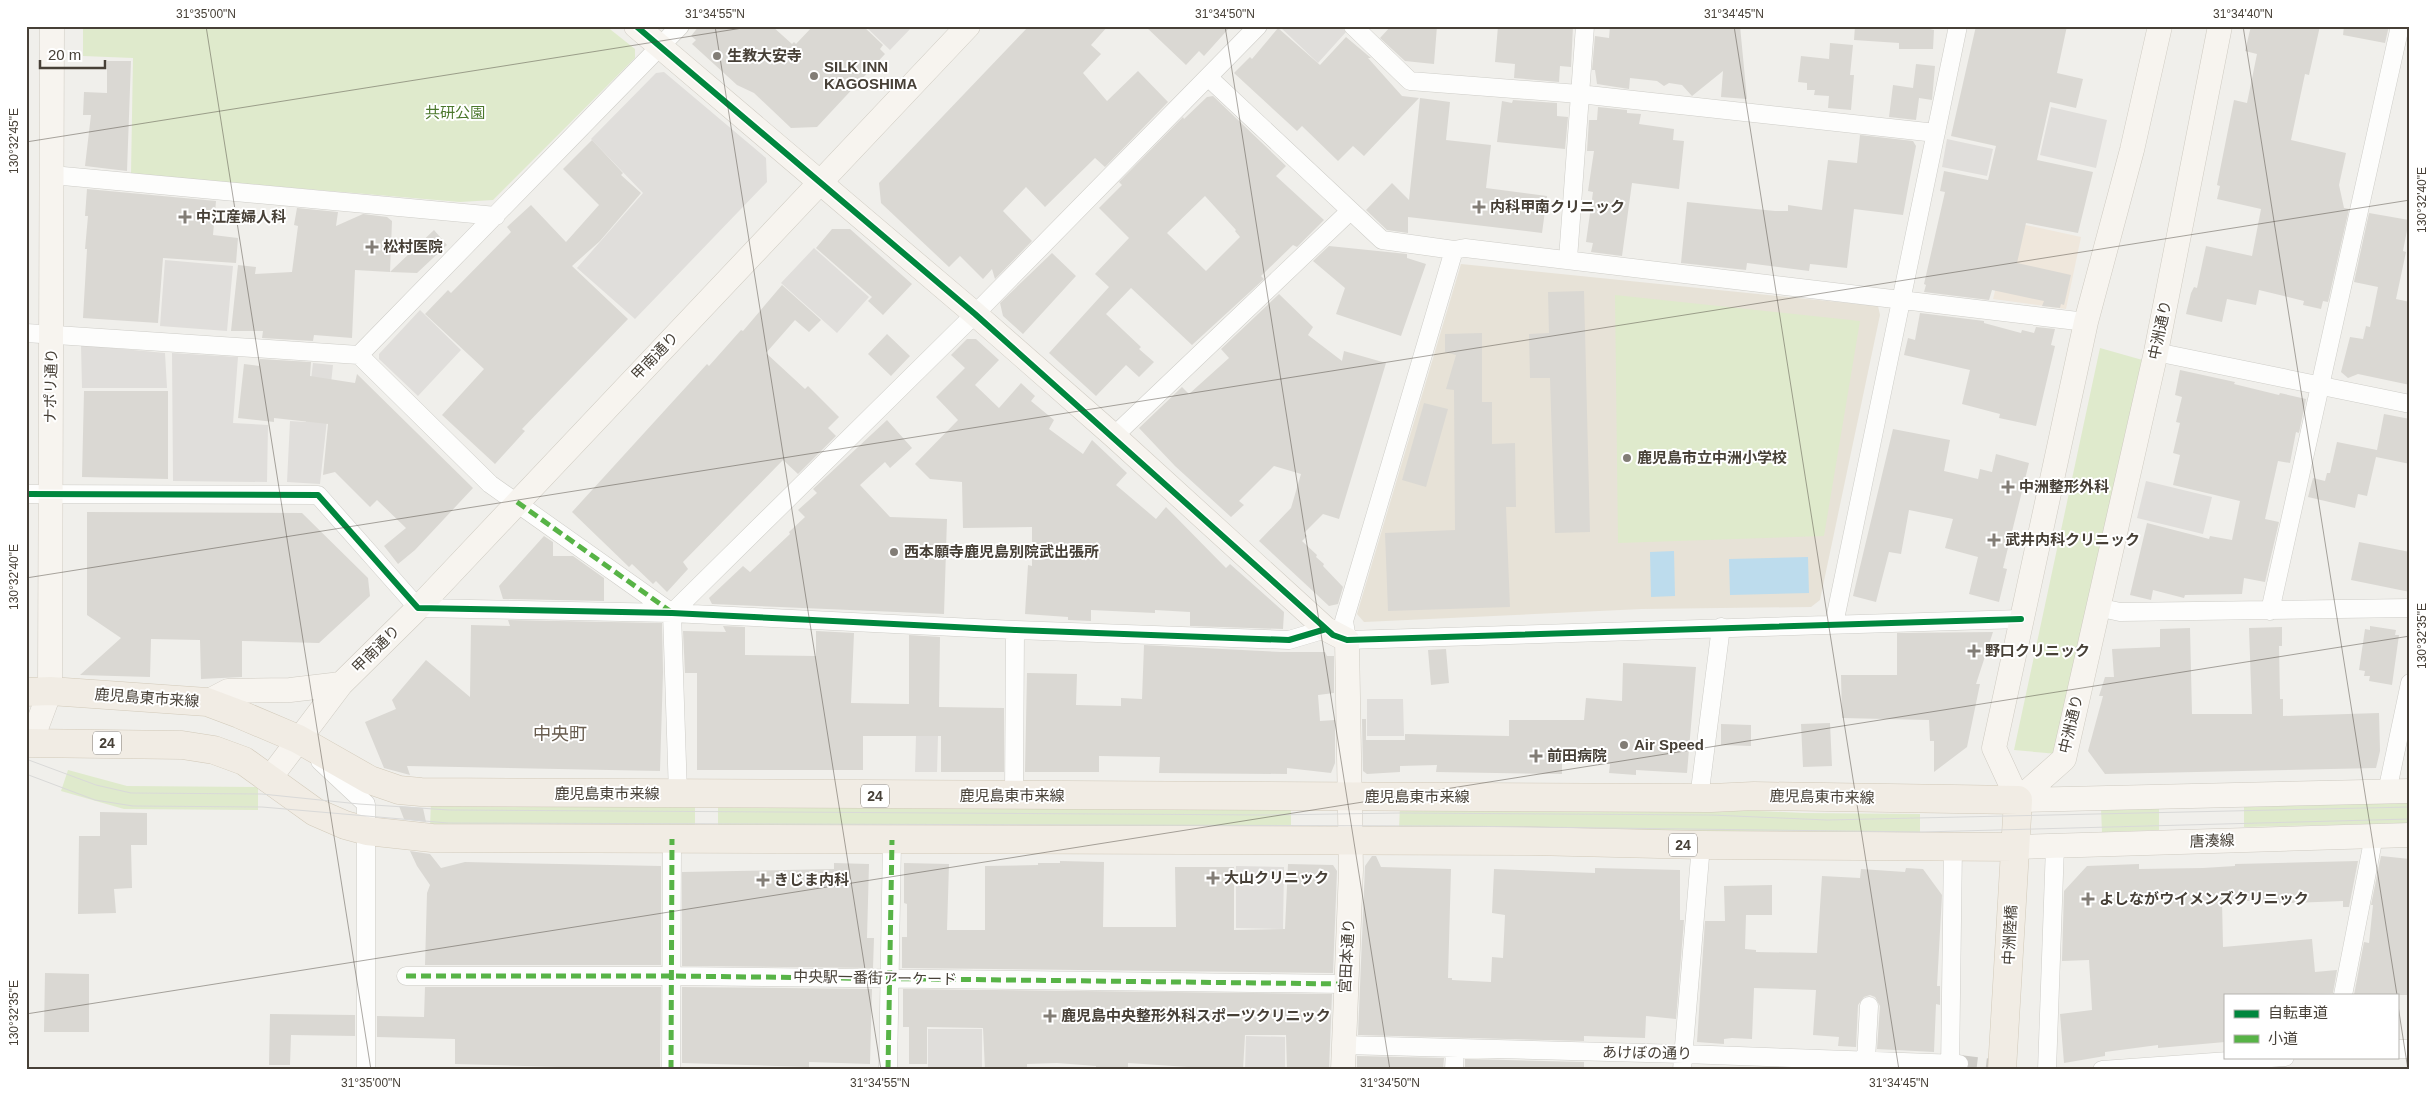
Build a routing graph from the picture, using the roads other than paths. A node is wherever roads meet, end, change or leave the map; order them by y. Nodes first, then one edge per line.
1 (52, 26) edge
2 (636, 26) edge
3 (680, 26) edge
4 (968, 26) edge
5 (1258, 26) edge
6 (1353, 26) edge
7 (1585, 26) edge
8 (1958, 26) edge
9 (2160, 26) edge
10 (2220, 26) edge
11 (2400, 26) edge
12 (661, 46) junction
13 (1208, 77) junction
14 (1579, 94) junction
15 (1936, 133) junction
16 (52, 175) junction
17 (820, 183) junction
18 (1349, 212) junction
19 (496, 216) junction
20 (1454, 250) junction
21 (1568, 259) junction
22 (1901, 299) junction
23 (975, 314) junction
24 (2086, 322) junction
25 (26, 333) edge
26 (52, 334) junction
27 (2156, 352) junction
28 (359, 355) junction
29 (2320, 387) junction
30 (2410, 404) edge
31 (1114, 436) junction
32 (26, 494) edge
33 (50, 494) junction
34 (517, 502) junction
35 (2097, 607) junction
36 (418, 608) junction
37 (2410, 608) edge
38 (2270, 611) junction
39 (672, 613) junction
40 (2021, 619) junction
41 (1834, 624) junction
42 (1721, 627) junction
43 (1326, 629) junction
44 (1015, 630) junction
45 (1347, 640) junction
46 (2410, 683) edge
47 (341, 684) junction
48 (38, 692) edge
49 (207, 702) junction
50 (298, 739) junction
51 (29, 743) edge
52 (270, 778) junction
53 (2398, 791) edge
54 (678, 794) junction
55 (1014, 796) junction
56 (1351, 797) junction
57 (1699, 798) junction
58 (2018, 800) junction
59 (367, 831) junction
60 (2410, 835) edge
61 (2374, 836) junction
62 (672, 839) junction
63 (892, 840) junction
64 (1351, 842) junction
65 (1702, 846) junction
66 (1953, 846) junction
67 (2055, 846) junction
68 (2015, 847) junction
69 (406, 976) dead end
70 (672, 976) junction
71 (889, 978) junction
72 (1345, 984) junction
73 (2343, 994) edge
74 (1869, 1006) dead end
75 (1343, 1045) junction
76 (1455, 1049) junction
77 (2271, 1058) edge
78 (1866, 1060) junction
79 (1683, 1062) edge
80 (1953, 1066) edge
81 (2125, 1069) edge
82 (366, 1070) edge
83 (672, 1070) edge
84 (888, 1070) edge
85 (1343, 1070) edge
86 (1454, 1070) edge
87 (2002, 1070) edge
88 (2047, 1070) edge
89 (2102, 1070) edge

1 - 16 street, ナポリ通り
2 - 12 street
3 - 12 street
4 - 17 street, 甲南通り
5 - 13 street
6 - 14 street
7 - 14 street
8 - 15 street
9 - 24 street
10 - 27 street, 中洲通り
11 - 29 street
12 - 17 street
12 - 19 street
13 - 18 street
13 - 23 street
14 - 15 street
14 - 21 street
15 - 22 street
16 - 19 street
16 - 26 street, ナポリ通り
17 - 23 street
17 - 34 street, 甲南通り
18 - 20 street
18 - 31 street
19 - 28 street
20 - 21 street
20 - 45 street
21 - 22 street
22 - 24 street
22 - 41 street
23 - 31 street
23 - 39 street
24 - 40 street
25 - 26 street
26 - 28 street
26 - 33 street, ナポリ通り
27 - 29 street
27 - 35 street, 中洲通り
28 - 34 street
29 - 30 street
29 - 38 street
31 - 43 street
32 - 33 street
33 - 36 street
33 - 48 street, ナポリ通り
34 - 36 street, 甲南通り
34 - 39 street
35 - 38 street
35 - 58 street, 中洲通り
36 - 39 street
36 - 47 street, 甲南通り
37 - 38 street
39 - 44 street
39 - 54 street
40 - 41 street
40 - 58 street
41 - 42 street
42 - 45 street
42 - 57 street
43 - 44 street
43 - 45 street
44 - 55 street
45 - 56 street, 宮田本通り
46 - 53 street
47 - 49 street
47 - 50 street, 甲南通り
48 - 49 main road, 鹿児島東市来線 / 24
48 - 51 street, ナポリ通り
49 - 50 main road, 鹿児島東市来線 / 24
50 - 52 street, 甲南通り
50 - 54 main road, 鹿児島東市来線 / 24
50 - 59 street
51 - 52 main road, 24
52 - 59 main road, 24
53 - 58 street
54 - 55 main road, 鹿児島東市来線 / 24
55 - 56 main road, 鹿児島東市来線 / 24
56 - 57 main road, 鹿児島東市来線 / 24
56 - 64 street, 宮田本通り
57 - 58 main road, 鹿児島東市来線 / 24
58 - 68 main road, 中洲陸橋
59 - 62 main road, 24
59 - 82 street
60 - 61 street, 唐湊線
61 - 67 street, 唐湊線
61 - 73 street
62 - 63 main road, 24
62 - 70 street
63 - 64 main road, 24
63 - 71 street
64 - 65 main road, 24
64 - 72 street, 宮田本通り
65 - 66 main road, 24
65 - 79 street
66 - 68 main road, 24
66 - 80 street
67 - 68 street, 唐湊線
67 - 88 street
68 - 87 main road, 中洲陸橋
69 - 70 street, 中央駅一番街アーケード
70 - 71 street, 中央駅一番街アーケード
70 - 83 street
71 - 72 street, 中央駅一番街アーケード
71 - 84 street
72 - 75 street, 宮田本通り
74 - 78 street
75 - 76 street, あけぼの通り
75 - 85 street, 宮田本通り
76 - 79 street, あけぼの通り
76 - 86 street
77 - 81 street
78 - 79 street, あけぼの通り
78 - 80 street, あけぼの通り
81 - 89 street

